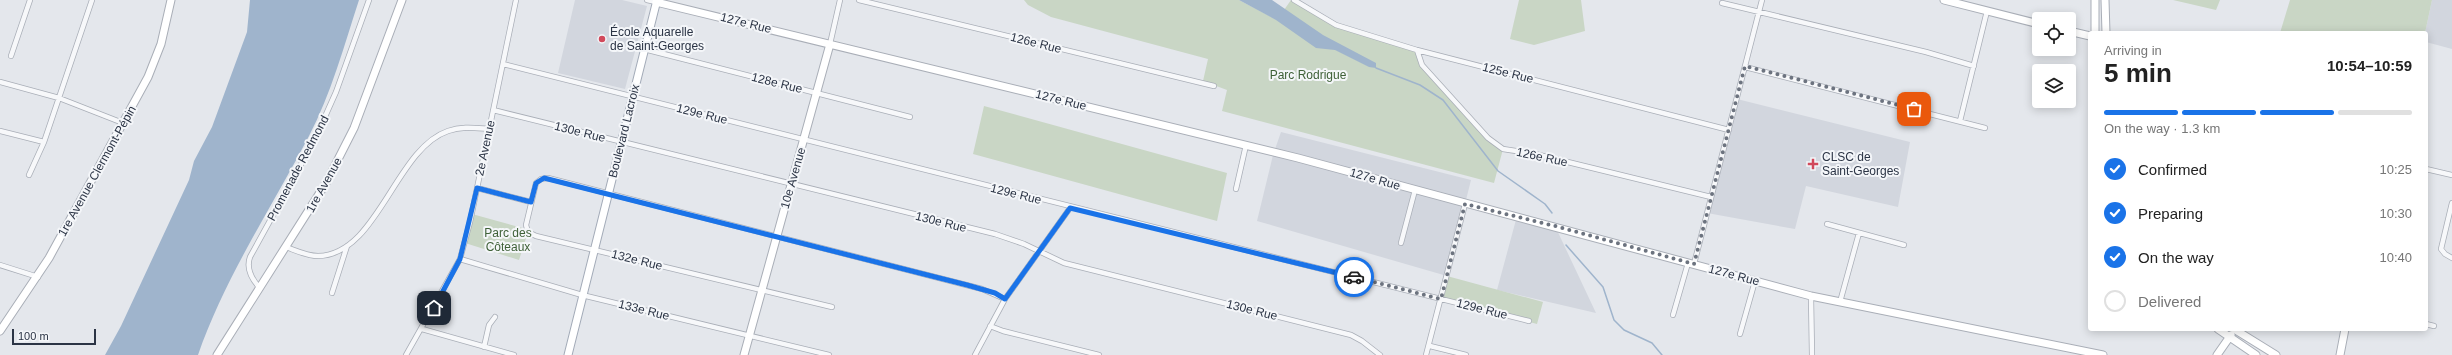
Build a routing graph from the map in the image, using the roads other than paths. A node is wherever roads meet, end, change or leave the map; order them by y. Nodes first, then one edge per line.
1 (30, 0) edge
2 (92, 0) edge
3 (171, 0) edge
4 (369, 0) edge
5 (398, 0) edge
6 (402, 0) edge
7 (516, 0) edge
8 (647, 0) edge
9 (840, 0) edge
10 (859, 0) edge
11 (1294, 0) edge
12 (1762, 0) edge
13 (1944, 0) edge
14 (2094, 0) edge
15 (2105, 0) edge
16 (657, 1) edge
17 (1722, 3) dead end
18 (1987, 11) junction
19 (1759, 12) junction
20 (395, 17) junction
21 (2032, 22) edge
22 (2095, 31) edge
23 (2106, 31) edge
24 (2076, 33) edge
25 (2088, 36) edge
26 (830, 44) junction
27 (644, 49) junction
28 (1417, 50) junction
29 (11, 56) dead end
30 (503, 64) junction
31 (1745, 66) junction
32 (1974, 66) junction
33 (0, 82) edge
34 (1214, 86) dead end
35 (816, 93) junction
36 (632, 96) junction
37 (60, 98) junction
38 (493, 110) junction
39 (910, 117) dead end
40 (1960, 121) junction
41 (123, 123) junction
42 (1985, 128) dead end
43 (490, 129) junction
44 (1729, 130) junction
45 (0, 131) edge
46 (803, 140) junction
47 (44, 142) junction
48 (621, 142) junction
49 (1246, 145) junction
50 (2428, 169) edge
51 (29, 175) dead end
52 (2452, 175) edge
53 (791, 185) junction
54 (477, 188) junction
55 (1236, 189) dead end
56 (1415, 190) junction
57 (608, 194) junction
58 (1711, 197) junction
59 (531, 202) junction
60 (2452, 203) edge
61 (1465, 204) junction
62 (1070, 208) junction
63 (1827, 224) dead end
64 (1859, 232) junction
65 (776, 235) junction
66 (1401, 244) dead end
67 (1904, 245) dead end
68 (347, 246) junction
69 (286, 247) junction
70 (594, 250) junction
71 (1037, 252) junction
72 (2452, 258) edge
73 (460, 259) junction
74 (1691, 263) junction
75 (0, 265) edge
76 (38, 277) junction
77 (1755, 281) junction
78 (259, 287) junction
79 (761, 292) junction
80 (332, 293) dead end
81 (582, 295) junction
82 (1811, 296) junction
83 (1005, 299) junction
84 (1441, 299) junction
85 (1840, 302) junction
86 (832, 307) dead end
87 (1674, 315) dead end
88 (495, 317) dead end
89 (3, 321) edge
90 (1529, 321) dead end
91 (2428, 324) edge
92 (990, 326) junction
93 (2434, 326) dead end
94 (422, 329) junction
95 (0, 331) edge
96 (2220, 331) edge
97 (2233, 331) edge
98 (2237, 331) edge
99 (2345, 331) edge
100 (1740, 334) dead end
101 (749, 336) junction
102 (2229, 338) junction
103 (1430, 346) junction
104 (484, 347) junction
105 (2078, 353) edge
106 (217, 355) edge
107 (406, 355) edge
108 (514, 355) edge
109 (568, 355) edge
110 (744, 355) edge
111 (829, 355) edge
112 (976, 355) edge
113 (1099, 355) edge
114 (1380, 355) edge
115 (1426, 355) edge
116 (1466, 355) edge
117 (1812, 355) edge
118 (2103, 355) edge
119 (2216, 355) edge
120 (2256, 355) edge
121 (2276, 355) edge
122 (2340, 355) edge

1 - 29 street
2 - 37 street
3 - 41 street, 1re Avenue Clermont-Pépin
4 - 78 street, Promenade Redmond
5 - 20 street
6 - 20 street, 1re Avenue
7 - 30 street, 2e Avenue
8 - 16 street, 127e Rue
9 - 26 street, 10e Avenue
10 - 34 street, 126e Rue
11 - 28 street, 125e Rue
12 - 19 street
13 - 18 street
14 - 22 street
15 - 23 street
16 - 26 street, 127e Rue
16 - 27 street, Boulevard Lacroix
17 - 19 street
18 - 21 street
18 - 32 street
19 - 31 street
19 - 32 street
20 - 69 street, 1re Avenue
24 - 25 street
26 - 35 street, 10e Avenue
26 - 49 street, 127e Rue
27 - 35 street, 128e Rue
27 - 36 street, Boulevard Lacroix
28 - 44 street, 125e Rue
28 - 58 street, 126e Rue
30 - 36 street, 129e Rue
30 - 38 street, 2e Avenue
31 - 40 street
31 - 44 street
32 - 40 street
33 - 37 street
35 - 39 street, 128e Rue
35 - 46 street, 10e Avenue
36 - 46 street, 129e Rue
36 - 48 street, Boulevard Lacroix
37 - 41 street
37 - 47 street
38 - 43 street, 2e Avenue
38 - 48 street, 130e Rue
40 - 42 street
41 - 76 street, 1re Avenue Clermont-Pépin
43 - 54 street, 2e Avenue
43 - 68 street
44 - 58 street
45 - 47 street
46 - 53 street, 10e Avenue
46 - 62 street, 129e Rue
47 - 51 street
48 - 53 street, 130e Rue
48 - 57 street, Boulevard Lacroix
49 - 55 street
49 - 56 street, 127e Rue
50 - 52 street
53 - 65 street, 10e Avenue
53 - 71 street, 130e Rue
54 - 59 street
54 - 73 street, 2e Avenue
56 - 61 street, 127e Rue
56 - 66 street
57 - 59 street
57 - 65 street
57 - 70 street, Boulevard Lacroix
58 - 74 street
59 - 70 street, 132e Rue
60 - 72 street
61 - 74 street, 127e Rue
61 - 84 street
62 - 71 street
62 - 84 street, 129e Rue
63 - 64 street
64 - 67 street
64 - 85 street
65 - 79 street, 10e Avenue
65 - 83 street
68 - 69 street
68 - 80 street
69 - 78 street, 1re Avenue
70 - 79 street, 132e Rue
70 - 81 street, Boulevard Lacroix
71 - 83 street
71 - 114 street, 130e Rue
73 - 81 street, 133e Rue
73 - 94 street, 2e Avenue
74 - 77 street, 127e Rue
74 - 87 street
75 - 76 street
76 - 89 street, 1re Avenue Clermont-Pépin
77 - 82 street, 127e Rue
77 - 100 street
78 - 106 street, 1re Avenue
79 - 86 street, 132e Rue
79 - 101 street, 10e Avenue
81 - 101 street, 133e Rue
81 - 109 street, Boulevard Lacroix
82 - 85 street, 127e Rue
82 - 117 street
83 - 92 street
84 - 90 street, 129e Rue
84 - 103 street
85 - 105 street, 127e Rue
88 - 104 street
89 - 95 street, 1re Avenue Clermont-Pépin
91 - 93 street
92 - 112 street
92 - 113 street
94 - 104 street
94 - 107 street, 2e Avenue
96 - 102 street
97 - 102 street
98 - 121 street
99 - 122 street
101 - 110 street, 10e Avenue
101 - 111 street, 133e Rue
102 - 119 street
102 - 120 street
103 - 115 street
103 - 116 street
104 - 108 street
105 - 118 street, 127e Rue

